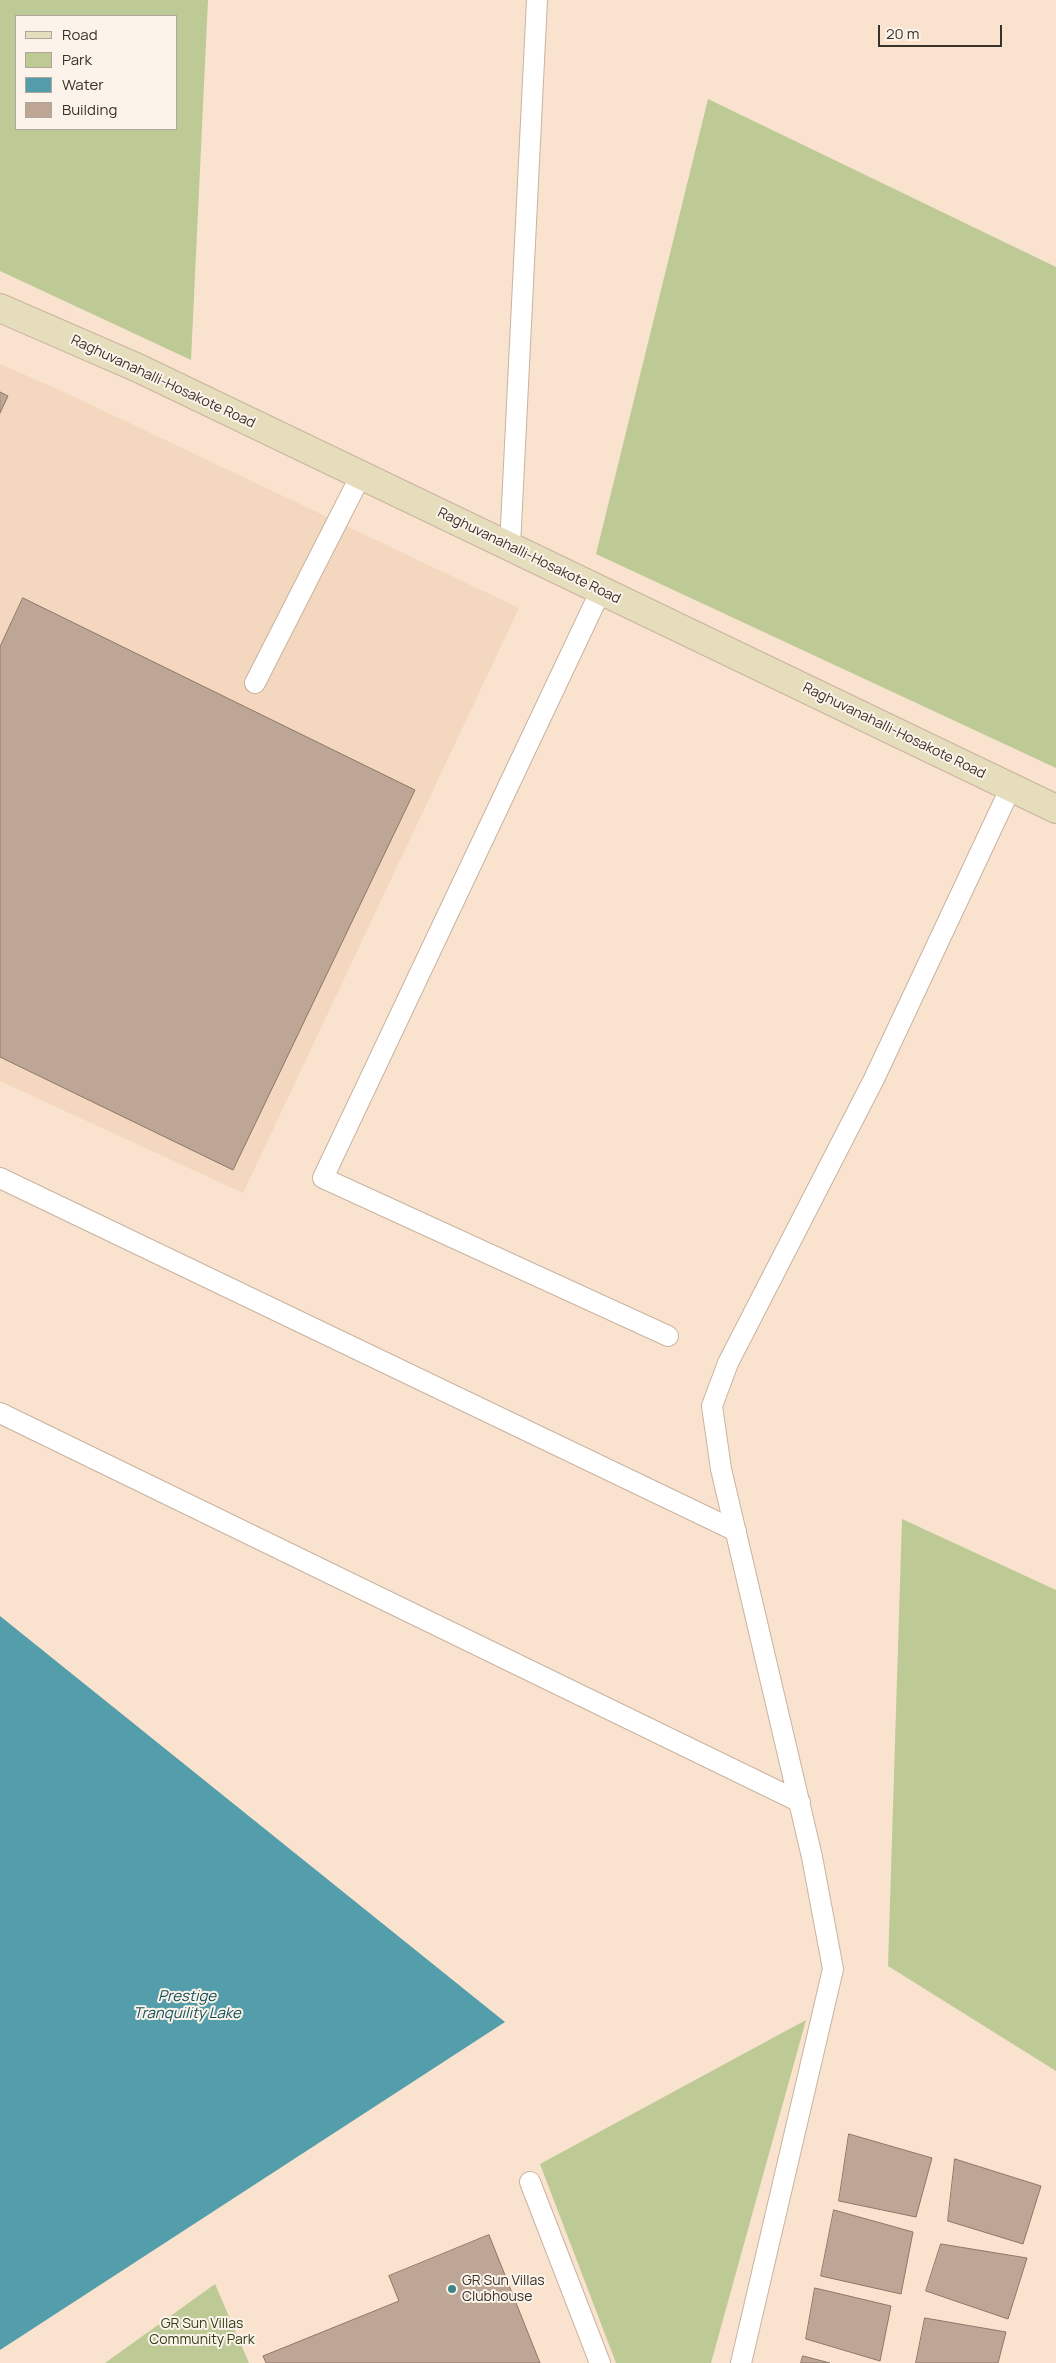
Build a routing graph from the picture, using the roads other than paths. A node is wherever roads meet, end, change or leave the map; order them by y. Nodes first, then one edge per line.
1 (537, 0) edge
2 (0, 308) edge
3 (361, 475) junction
4 (510, 546) junction
5 (600, 590) junction
6 (255, 683) dead end
7 (1011, 787) junction
8 (1056, 809) edge
9 (0, 1178) edge
10 (668, 1336) dead end
11 (0, 1413) edge
12 (736, 1531) junction
13 (800, 1802) junction
14 (530, 2182) dead end
15 (600, 2363) edge
16 (741, 2363) edge

1 - 4 lane
2 - 3 main road, Raghuvanahalli-Hosakote Road
3 - 4 main road, Raghuvanahalli-Hosakote Road
3 - 6 lane
4 - 5 main road, Raghuvanahalli-Hosakote Road
5 - 7 main road, Raghuvanahalli-Hosakote Road
5 - 10 lane
7 - 8 main road, Raghuvanahalli-Hosakote Road
7 - 12 lane
9 - 12 lane
11 - 13 lane
12 - 13 lane
13 - 16 lane
14 - 15 lane

